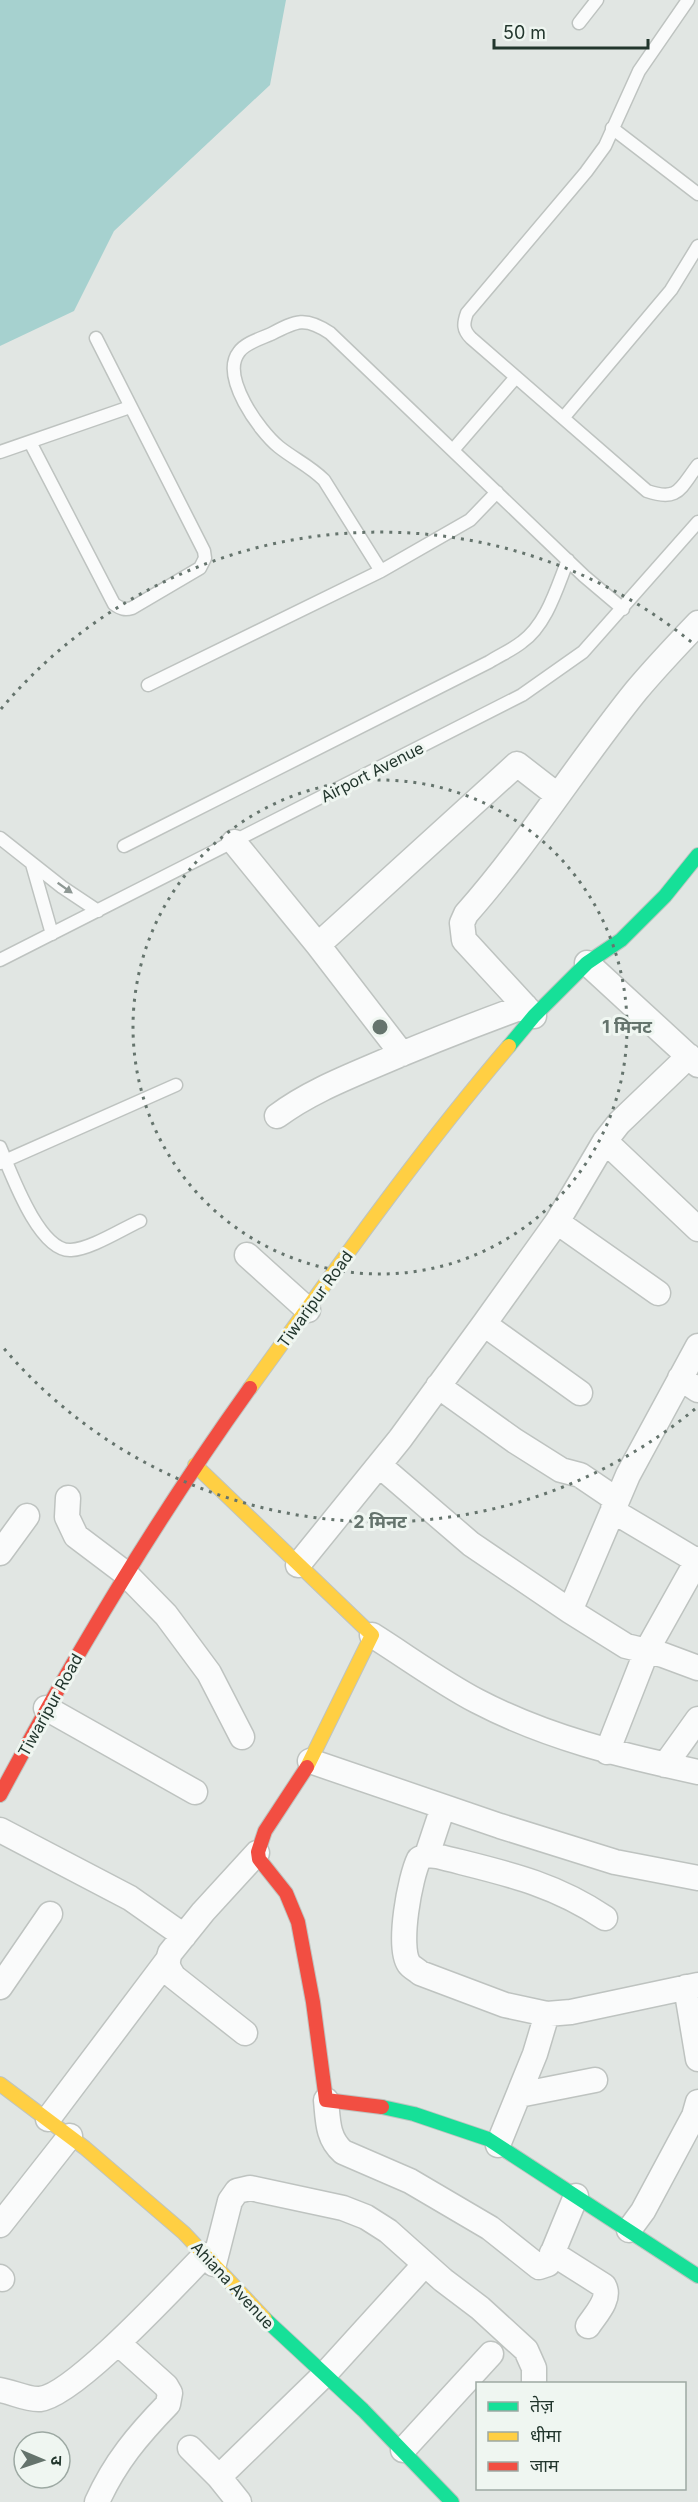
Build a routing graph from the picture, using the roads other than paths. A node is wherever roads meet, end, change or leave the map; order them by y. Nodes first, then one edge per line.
1 (597, 0) edge
2 (688, 0) edge
3 (579, 23) dead end
4 (612, 128) junction
5 (698, 194) edge
6 (698, 246) edge
7 (96, 338) dead end
8 (516, 376) junction
9 (130, 408) junction
10 (564, 417) junction
11 (30, 442) junction
12 (453, 450) junction
13 (0, 452) edge
14 (698, 465) edge
15 (497, 492) junction
16 (698, 522) edge
17 (568, 560) junction
18 (381, 571) junction
19 (623, 609) junction
20 (698, 622) edge
21 (148, 685) dead end
22 (557, 795) junction
23 (0, 838) edge
24 (234, 842) junction
25 (124, 846) dead end
26 (698, 855) edge
27 (32, 864) junction
28 (98, 912) junction
29 (52, 934) junction
30 (318, 945) junction
31 (0, 960) edge
32 (587, 963) junction
33 (530, 1011) junction
34 (402, 1054) junction
35 (693, 1060) edge
36 (176, 1085) dead end
37 (277, 1116) dead end
38 (606, 1141) junction
39 (0, 1147) edge
40 (3, 1161) edge
41 (140, 1221) dead end
42 (557, 1221) junction
43 (698, 1229) edge
44 (247, 1256) dead end
45 (658, 1293) dead end
46 (308, 1310) junction
47 (484, 1324) junction
48 (698, 1346) edge
49 (689, 1384) edge
50 (438, 1386) junction
51 (580, 1393) dead end
52 (195, 1465) junction
53 (379, 1465) junction
54 (68, 1498) dead end
55 (613, 1511) junction
56 (27, 1516) dead end
57 (0, 1553) edge
58 (698, 1560) edge
59 (298, 1565) junction
60 (125, 1573) junction
61 (570, 1611) junction
62 (372, 1635) junction
63 (647, 1650) junction
64 (698, 1668) edge
65 (46, 1708) junction
66 (698, 1719) edge
67 (242, 1737) dead end
68 (607, 1752) junction
69 (8, 1759) edge
70 (310, 1761) junction
71 (664, 1765) junction
72 (698, 1772) edge
73 (195, 1792) dead end
74 (0, 1796) edge
75 (443, 1807) junction
76 (0, 1830) edge
77 (257, 1853) junction
78 (427, 1855) junction
79 (698, 1878) edge
80 (50, 1914) dead end
81 (605, 1918) dead end
82 (184, 1936) junction
83 (167, 1961) junction
84 (692, 1986) edge
85 (0, 1988) edge
86 (547, 2014) junction
87 (245, 2033) dead end
88 (698, 2060) edge
89 (595, 2080) dead end
90 (0, 2084) edge
91 (519, 2095) junction
92 (326, 2100) junction
93 (698, 2102) edge
94 (48, 2120) junction
95 (70, 2136) junction
96 (498, 2145) junction
97 (576, 2196) junction
98 (0, 2225) edge
99 (629, 2230) junction
100 (552, 2253) junction
101 (209, 2260) junction
102 (425, 2264) junction
103 (698, 2276) edge
104 (588, 2326) dead end
105 (118, 2343) junction
106 (491, 2354) dead end
107 (325, 2373) junction
108 (534, 2381) dead end
109 (0, 2390) edge
110 (190, 2448) dead end
111 (403, 2450) junction
112 (219, 2476) junction
113 (443, 2500) edge
114 (97, 2502) edge
115 (239, 2502) edge

1 - 3 lane
2 - 4 lane
4 - 5 lane
4 - 8 lane
6 - 10 lane
7 - 9 lane
8 - 10 lane
8 - 12 lane
9 - 11 lane
9 - 11 lane
10 - 14 lane
11 - 13 lane
12 - 15 lane
12 - 18 lane
15 - 17 lane
15 - 18 lane
16 - 19 lane, Airport Avenue
17 - 19 lane
17 - 25 lane
18 - 21 lane
19 - 24 lane, Airport Avenue
20 - 22 street
22 - 30 street
22 - 33 street
23 - 27 lane
24 - 28 lane, Airport Avenue
24 - 30 street
26 - 32 street, Tiwaripur Road
27 -> 28 lane
27 - 29 lane
28 - 29 lane, Airport Avenue
29 - 31 lane, Airport Avenue
30 - 34 street
32 - 33 street, Tiwaripur Road
32 - 35 street
33 - 34 street
33 - 46 street, Tiwaripur Road
34 - 37 street
35 - 38 street
36 - 40 lane
38 - 42 street
38 - 43 street
39 - 40 lane
40 - 41 lane
42 - 45 street
42 - 47 street
44 - 46 street
46 - 52 street, Tiwaripur Road
47 - 50 street
47 - 51 street
48 - 49 street
49 - 55 street
50 - 53 street
50 - 55 street
52 - 59 street
52 - 60 street, Tiwaripur Road
53 - 59 street
53 - 61 street
54 - 60 street
55 - 58 street
55 - 61 street
56 - 57 street
58 - 63 street
59 - 62 street
60 - 65 street, Tiwaripur Road
60 - 67 street
61 - 63 street
62 - 68 street
62 - 70 street
63 - 64 street
63 - 68 street
65 - 69 street, Tiwaripur Road
65 - 73 street
66 - 71 street
68 - 71 street
69 - 74 street, Tiwaripur Road
70 - 75 street
70 - 77 street
71 - 72 street
75 - 78 street
75 - 79 street
76 - 82 street
77 - 82 street
77 - 92 street
78 - 81 street
78 - 86 street
80 - 85 street
82 - 83 street
83 - 87 street
83 - 94 street
84 - 86 street
84 - 88 street
86 - 91 street
89 - 91 street
90 - 94 street, Ahiana Avenue
91 - 96 street
92 - 96 street
92 - 100 street
93 - 99 street
94 - 95 street, Ahiana Avenue
95 - 98 street
95 - 101 street, Ahiana Avenue
96 - 97 street
97 - 99 street
97 - 100 street
99 - 103 street
100 - 104 street
101 - 102 street
101 - 105 street
101 - 107 street, Ahiana Avenue
102 - 107 street
102 - 108 street
105 - 109 street
105 - 114 street
106 - 111 street
107 - 111 street, Ahiana Avenue
107 - 112 street
110 - 112 street
111 - 113 street, Ahiana Avenue
112 - 115 street

